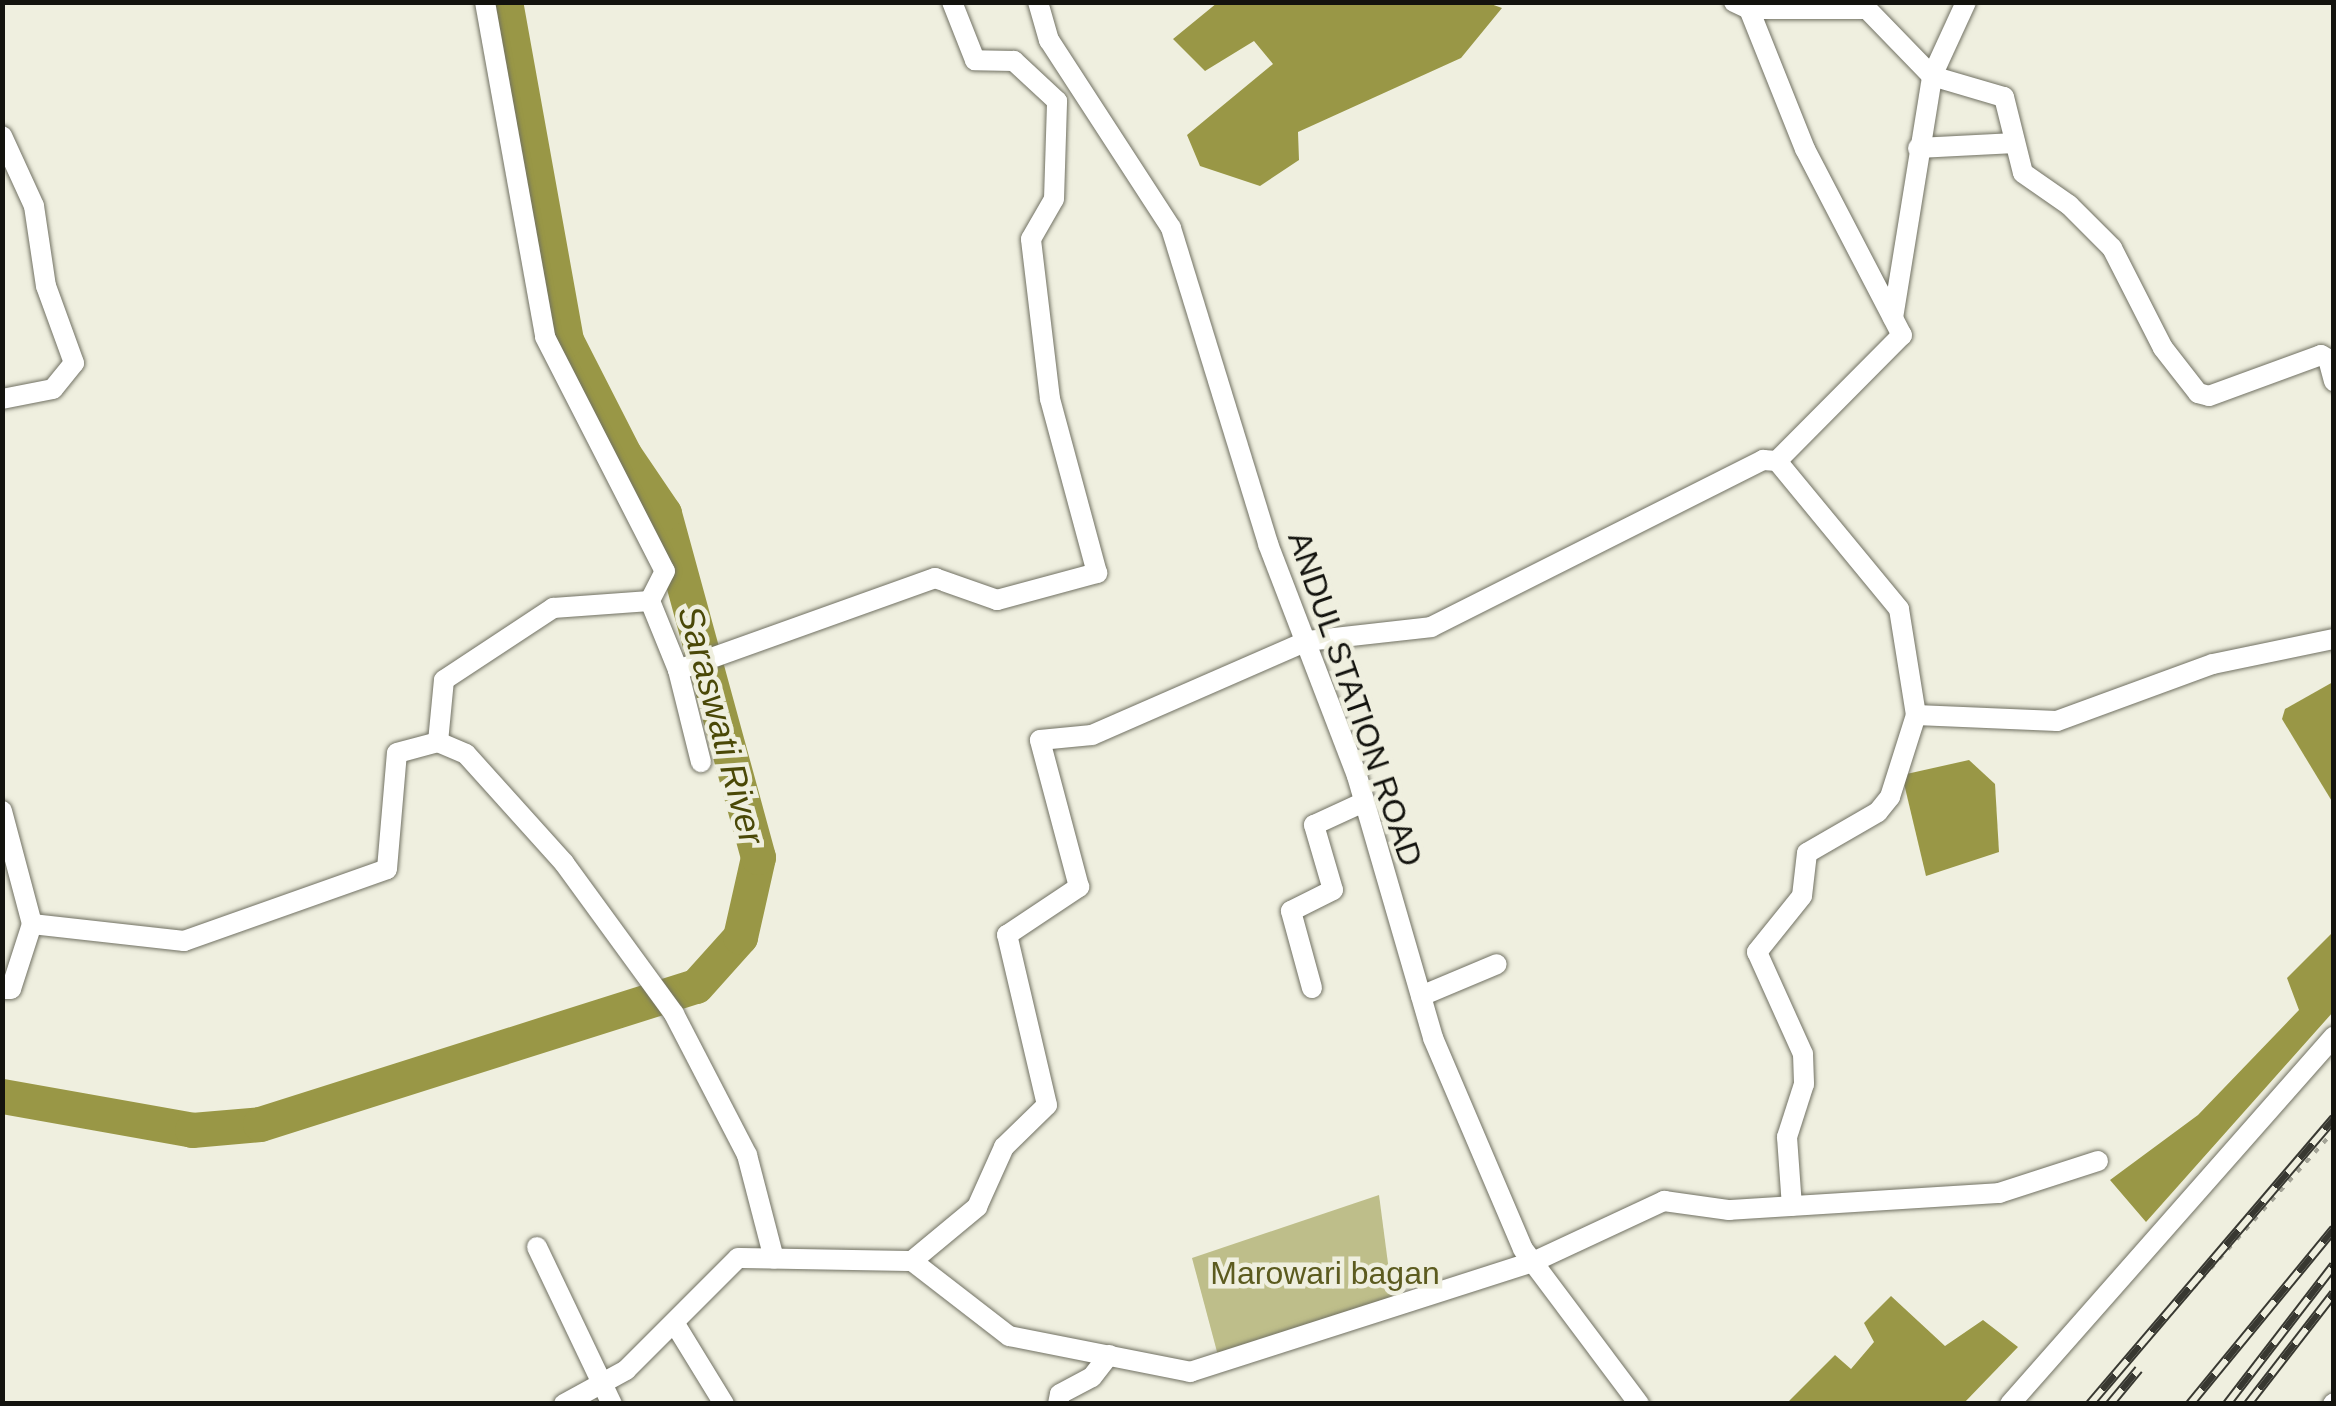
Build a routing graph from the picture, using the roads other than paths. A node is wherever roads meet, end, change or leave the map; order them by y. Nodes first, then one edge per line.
1 (486, 2) edge
2 (952, 2) edge
3 (1038, 2) edge
4 (1966, 2) edge
5 (1742, 6) edge
6 (1932, 76) junction
7 (2, 136) edge
8 (2016, 143) junction
9 (1918, 148) junction
10 (1893, 318) junction
11 (2334, 380) edge
12 (2, 400) edge
13 (1776, 460) junction
14 (650, 600) junction
15 (2334, 639) edge
16 (1307, 641) junction
17 (678, 669) junction
18 (1916, 715) junction
19 (438, 742) junction
20 (700, 762) dead end
21 (1364, 802) junction
22 (2, 811) edge
23 (32, 924) junction
24 (1497, 964) dead end
25 (1312, 988) dead end
26 (2, 989) edge
27 (1421, 996) junction
28 (2334, 1036) edge
29 (2098, 1161) dead end
30 (1792, 1206) junction
31 (537, 1247) dead end
32 (774, 1259) junction
33 (912, 1261) junction
34 (1533, 1262) junction
35 (675, 1324) junction
36 (1108, 1354) junction
37 (607, 1394) edge
38 (564, 1404) edge
39 (724, 1404) edge
40 (1058, 1404) edge
41 (1640, 1404) edge
42 (2010, 1404) edge

1 - 14 street
2 - 17 street
3 - 16 street, ANDUL STATION ROAD
4 - 6 street
5 - 6 street
5 - 10 street
6 - 8 street
6 - 9 street
7 - 12 street
8 - 9 street
8 - 11 street
9 - 10 street
10 - 13 street
13 - 16 street
13 - 18 street
14 - 17 street
14 - 19 street
15 - 18 street
16 - 21 street, ANDUL STATION ROAD
16 - 33 street
17 - 20 street
18 - 30 street
19 - 23 street
19 - 32 street
21 - 25 street
21 - 27 street, ANDUL STATION ROAD
22 - 23 street
23 - 26 street
24 - 27 street
27 - 34 street, ANDUL STATION ROAD
28 - 42 street
29 - 30 street
30 - 34 street
31 - 37 street
32 - 33 street
32 - 35 street
33 - 36 street
34 - 36 street
34 - 41 street, ANDUL STATION ROAD
35 - 37 street
35 - 39 street
36 - 40 street
37 - 38 street

